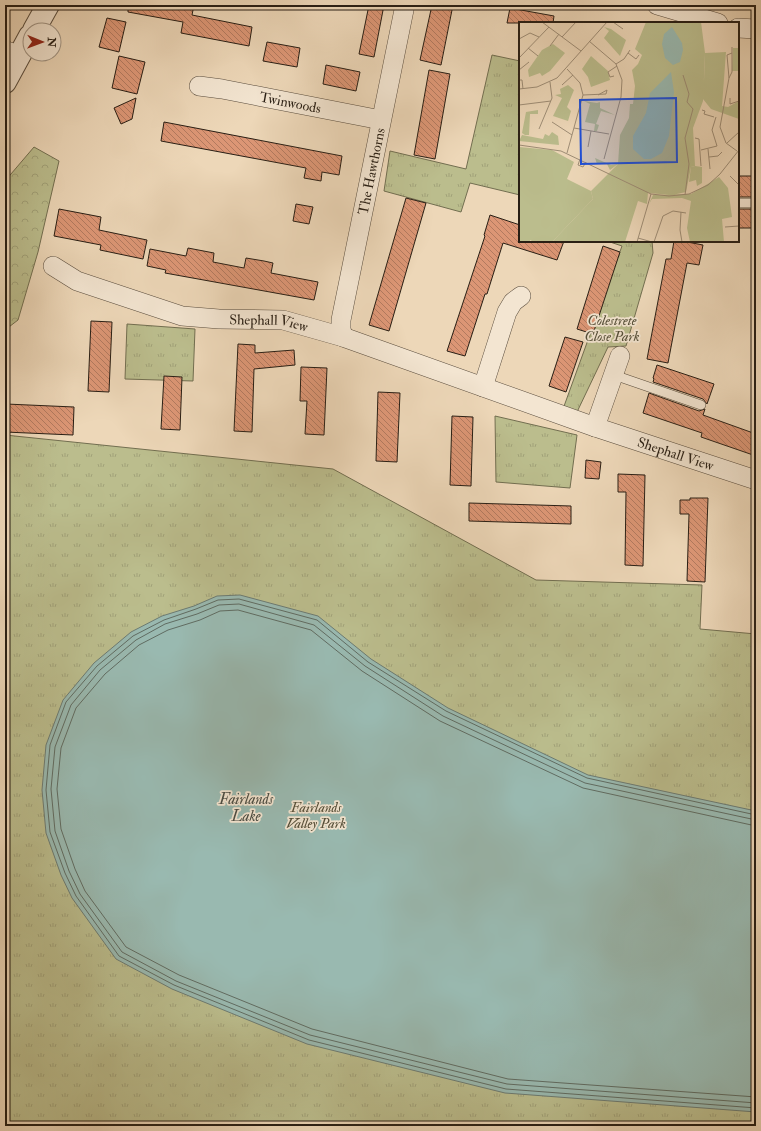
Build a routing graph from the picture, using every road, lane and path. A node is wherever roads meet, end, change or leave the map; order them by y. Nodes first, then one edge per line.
1 (48, 5) edge
2 (405, 5) edge
3 (656, 5) edge
4 (38, 22) edge
5 (715, 22) edge
6 (739, 28) edge
7 (756, 29) edge
8 (19, 44) edge
9 (5, 82) edge
10 (199, 86) dead end
11 (381, 120) junction
12 (739, 203) edge
13 (756, 203) edge
14 (53, 266) dead end
15 (521, 296) dead end
16 (343, 337) junction
17 (620, 356) dead end
18 (614, 374) junction
19 (483, 387) junction
20 (701, 405) dead end
21 (595, 427) junction
22 (756, 480) edge

1 - 4 street
2 - 11 street, The Hawthorns
3 - 5 street
6 - 7 street
8 - 9 street
10 - 11 street, Twinwoods
11 - 16 street, The Hawthorns
12 - 13 lane
14 - 16 street, Shephall View
15 - 19 street
16 - 19 street, Shephall View
17 - 18 street
18 - 20 lane
18 - 21 street
19 - 21 street, Shephall View
21 - 22 street, Shephall View

